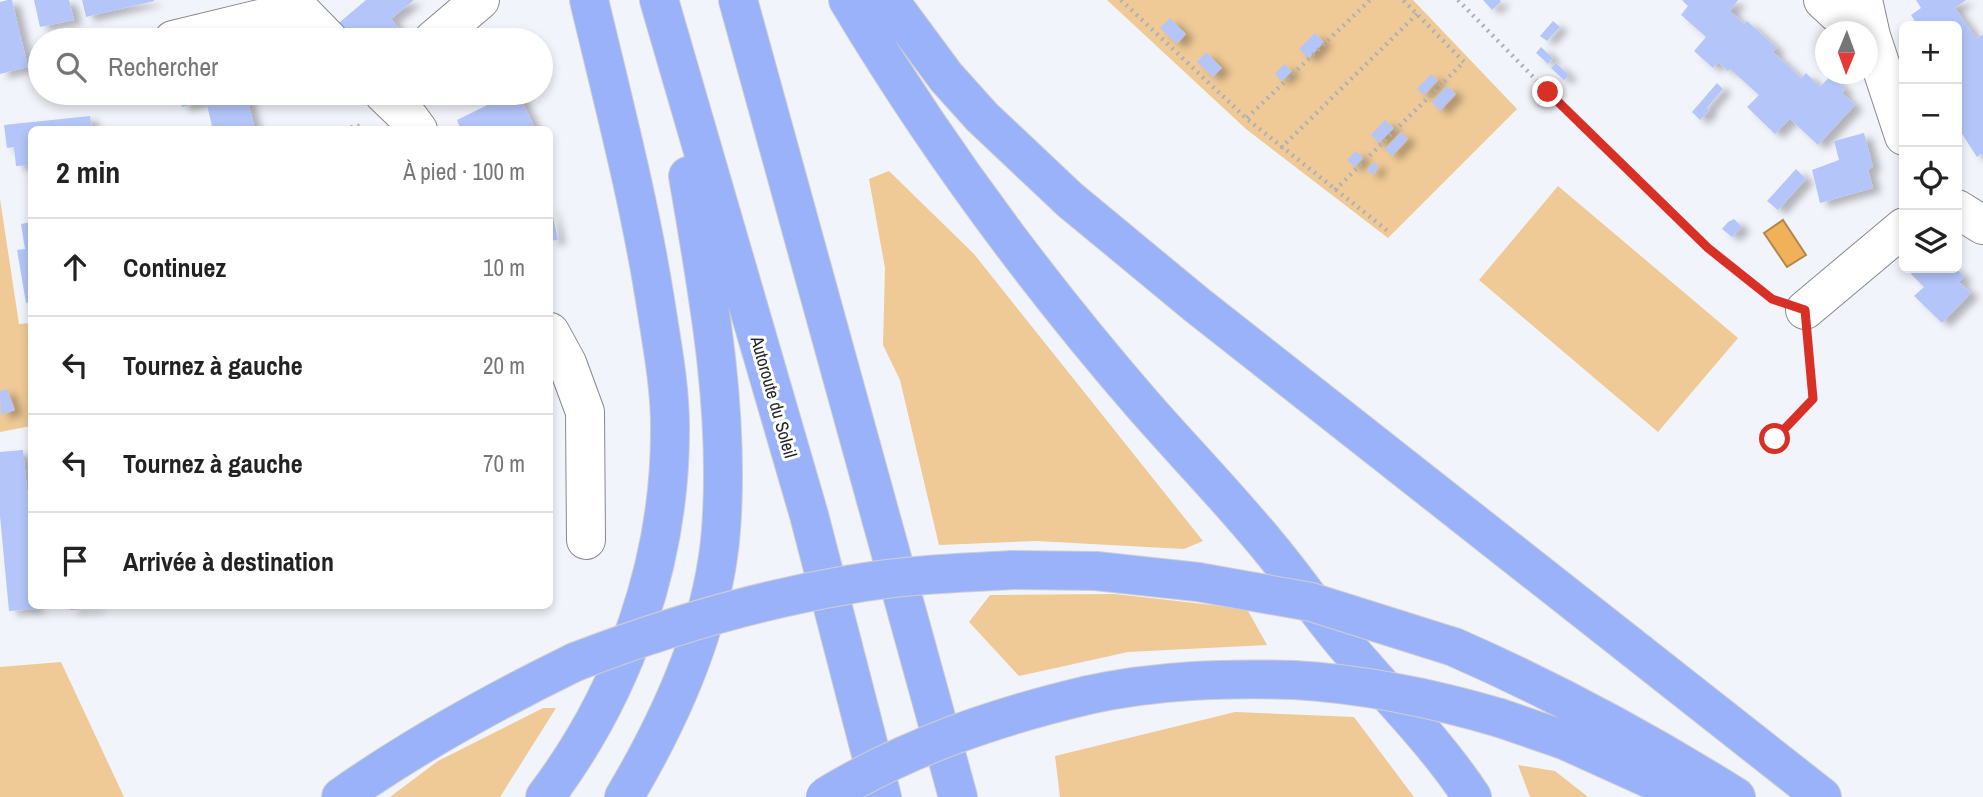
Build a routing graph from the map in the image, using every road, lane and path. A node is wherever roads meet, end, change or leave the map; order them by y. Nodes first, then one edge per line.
1 (480, 0) edge
2 (589, 0) edge
3 (738, 0) edge
4 (848, 0) edge
5 (889, 0) edge
6 (1121, 0) edge
7 (1370, 0) edge
8 (1403, 0) edge
9 (1458, 0) edge
10 (1823, 0) edge
11 (660, 3) edge
12 (294, 5) edge
13 (1417, 14) junction
14 (1856, 21) edge
15 (214, 28) edge
16 (317, 28) edge
17 (447, 28) edge
18 (1878, 60) edge
19 (396, 105) edge
20 (1247, 118) junction
21 (1899, 121) edge
22 (415, 126) edge
23 (1281, 148) junction
24 (1335, 190) junction
25 (1959, 210) edge
26 (1983, 225) edge
27 (1899, 231) edge
28 (1389, 232) dead end
29 (1805, 310) junction
30 (553, 337) edge
31 (567, 406) edge
32 (1775, 439) dead end
33 (586, 540) dead end
34 (341, 797) edge
35 (545, 797) edge
36 (624, 797) edge
37 (825, 797) edge
38 (882, 797) edge
39 (958, 797) edge
40 (1472, 797) edge
41 (1690, 797) edge
42 (1736, 797) edge
43 (1822, 797) edge

1 - 17 street
2 - 35 highway
3 - 39 highway
4 - 40 highway
5 - 43 highway
6 - 20 path
7 - 20 path
8 - 13 path
9 - 29 path
10 - 14 street
11 - 36 highway
11 - 38 highway, Autoroute du Soleil
12 - 15 street
12 - 16 street
13 - 23 path
13 - 24 path
18 - 21 street
19 - 22 street
20 - 23 path
23 - 24 path
24 - 28 path
25 - 26 street
27 - 29 street
29 - 32 path
30 - 31 street
31 - 33 street
34 - 42 highway, bridge
37 - 41 highway, bridge

